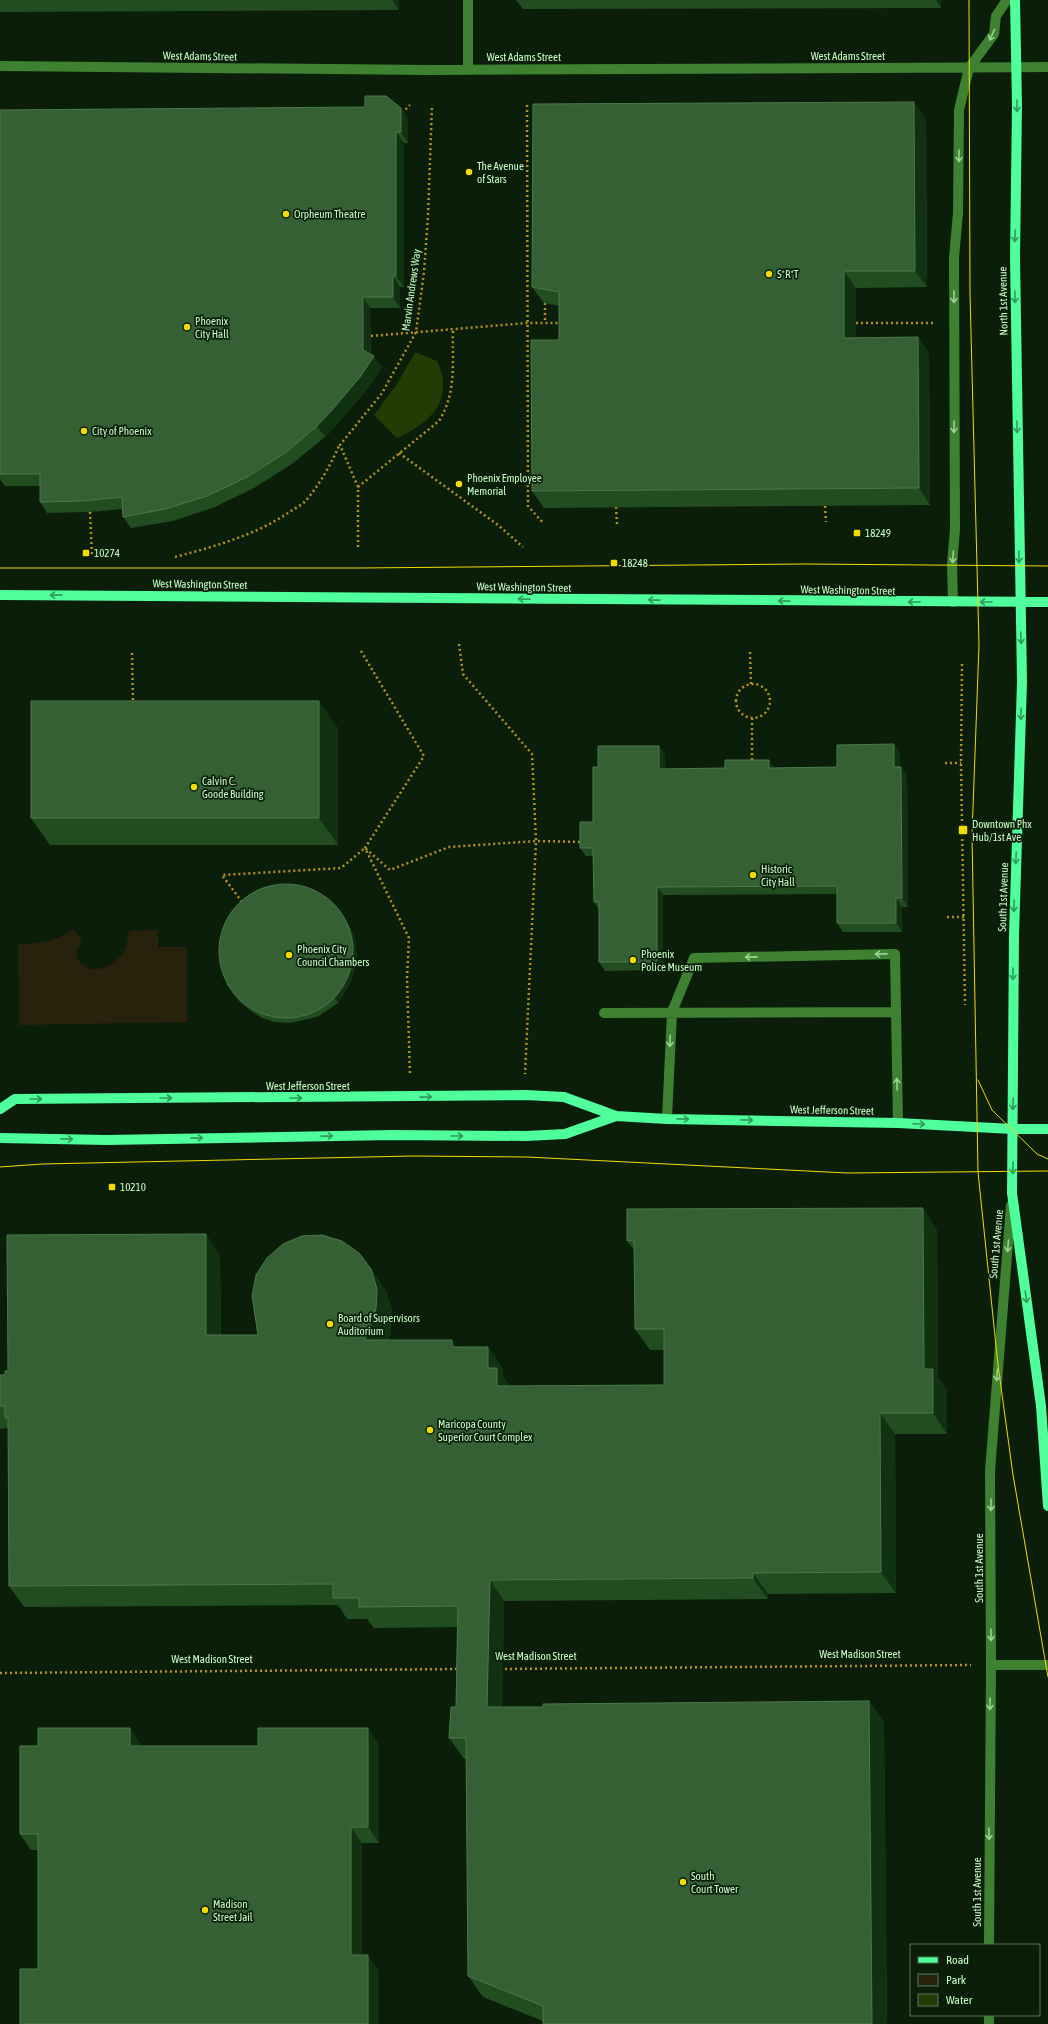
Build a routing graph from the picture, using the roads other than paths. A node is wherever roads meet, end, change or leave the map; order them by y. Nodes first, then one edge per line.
1 (468, 0) edge
2 (1007, 0) edge
3 (1015, 0) edge
4 (0, 66) edge
5 (1017, 67) junction
6 (1048, 67) edge
7 (969, 68) junction
8 (468, 70) junction
9 (0, 596) edge
10 (953, 602) junction
11 (1019, 602) junction
12 (1048, 602) edge
13 (672, 1012) junction
14 (895, 1012) junction
15 (604, 1014) dead end
16 (0, 1109) edge
17 (616, 1116) junction
18 (667, 1119) junction
19 (898, 1123) junction
20 (1013, 1129) junction
21 (1048, 1129) edge
22 (0, 1138) edge
23 (1012, 1193) junction
24 (1044, 1405) edge
25 (1048, 1506) edge
26 (991, 1665) junction
27 (1048, 1665) edge
28 (989, 1944) edge

1 - 8 street
2 -> 7 street
3 - 5 main road, North 1st Avenue
4 - 8 street, West Adams Street
5 - 6 street, West Adams Street
5 - 7 street, West Adams Street
5 -> 11 main road, North 1st Avenue
7 - 8 street, West Adams Street
7 -> 10 street
10 -> 9 main road, West Washington Street
11 -> 10 main road, West Washington Street
11 - 12 main road, West Washington Street
11 -> 20 main road, South 1st Avenue
13 - 14 street
14 -> 13 street
13 - 15 street
13 -> 18 street
19 -> 14 street
16 -> 17 main road, West Jefferson Street
17 - 18 main road, West Jefferson Street
22 -> 17 main road, West Jefferson Street
18 -> 19 main road, West Jefferson Street
19 -> 20 main road, West Jefferson Street
20 - 21 main road, West Jefferson Street
20 -> 23 main road, South 1st Avenue
23 -> 24 main road, South 1st Avenue
23 -> 26 street, South 1st Avenue
24 - 25 main road, South 1st Avenue
26 - 27 street
26 -> 28 street, South 1st Avenue

